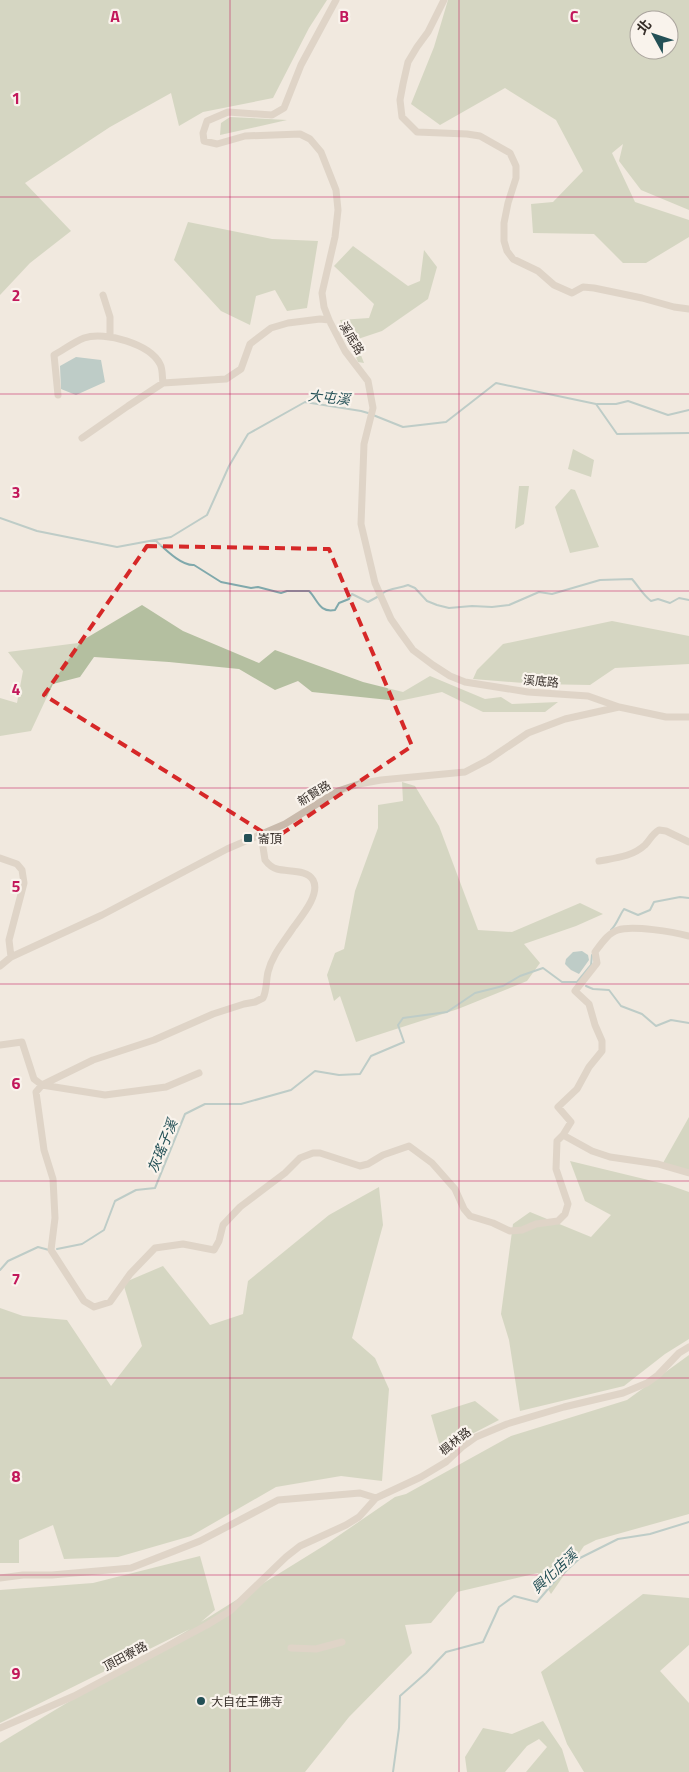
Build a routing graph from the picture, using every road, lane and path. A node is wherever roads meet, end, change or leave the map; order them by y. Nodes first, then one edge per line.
1 (336, 0) edge
2 (444, 0) edge
3 (103, 295) dead end
4 (689, 309) edge
5 (329, 320) junction
6 (110, 336) junction
7 (162, 384) junction
8 (58, 395) dead end
9 (82, 438) dead end
10 (619, 707) junction
11 (689, 717) edge
12 (261, 834) junction
13 (689, 842) edge
14 (0, 858) edge
15 (599, 861) dead end
16 (689, 936) edge
17 (11, 958) junction
18 (0, 966) edge
19 (0, 1045) edge
20 (199, 1073) dead end
21 (42, 1085) junction
22 (563, 1135) junction
23 (689, 1173) edge
24 (689, 1347) edge
25 (376, 1498) junction
26 (0, 1578) edge
27 (253, 1590) joint
28 (342, 1642) dead end
29 (291, 1648) dead end
30 (0, 1728) edge

1 - 5 street, 溪底路
2 - 4 street
3 - 6 street
5 - 7 street
5 - 10 street, 溪底路
6 - 7 street
6 - 8 street
7 - 9 street
10 - 11 street, 新賢路
10 - 12 street, 新賢路
12 - 17 street, 新賢路
12 - 21 street
13 - 15 street
14 - 17 street
16 - 22 street
17 - 18 street, 新賢路
19 - 21 street
20 - 21 street
21 - 22 street
22 - 23 street
24 - 25 street, 楓林路
25 - 26 street
25 - 27 street, 楓林路
27 - 30 street, 頂田寮路
28 - 29 street

